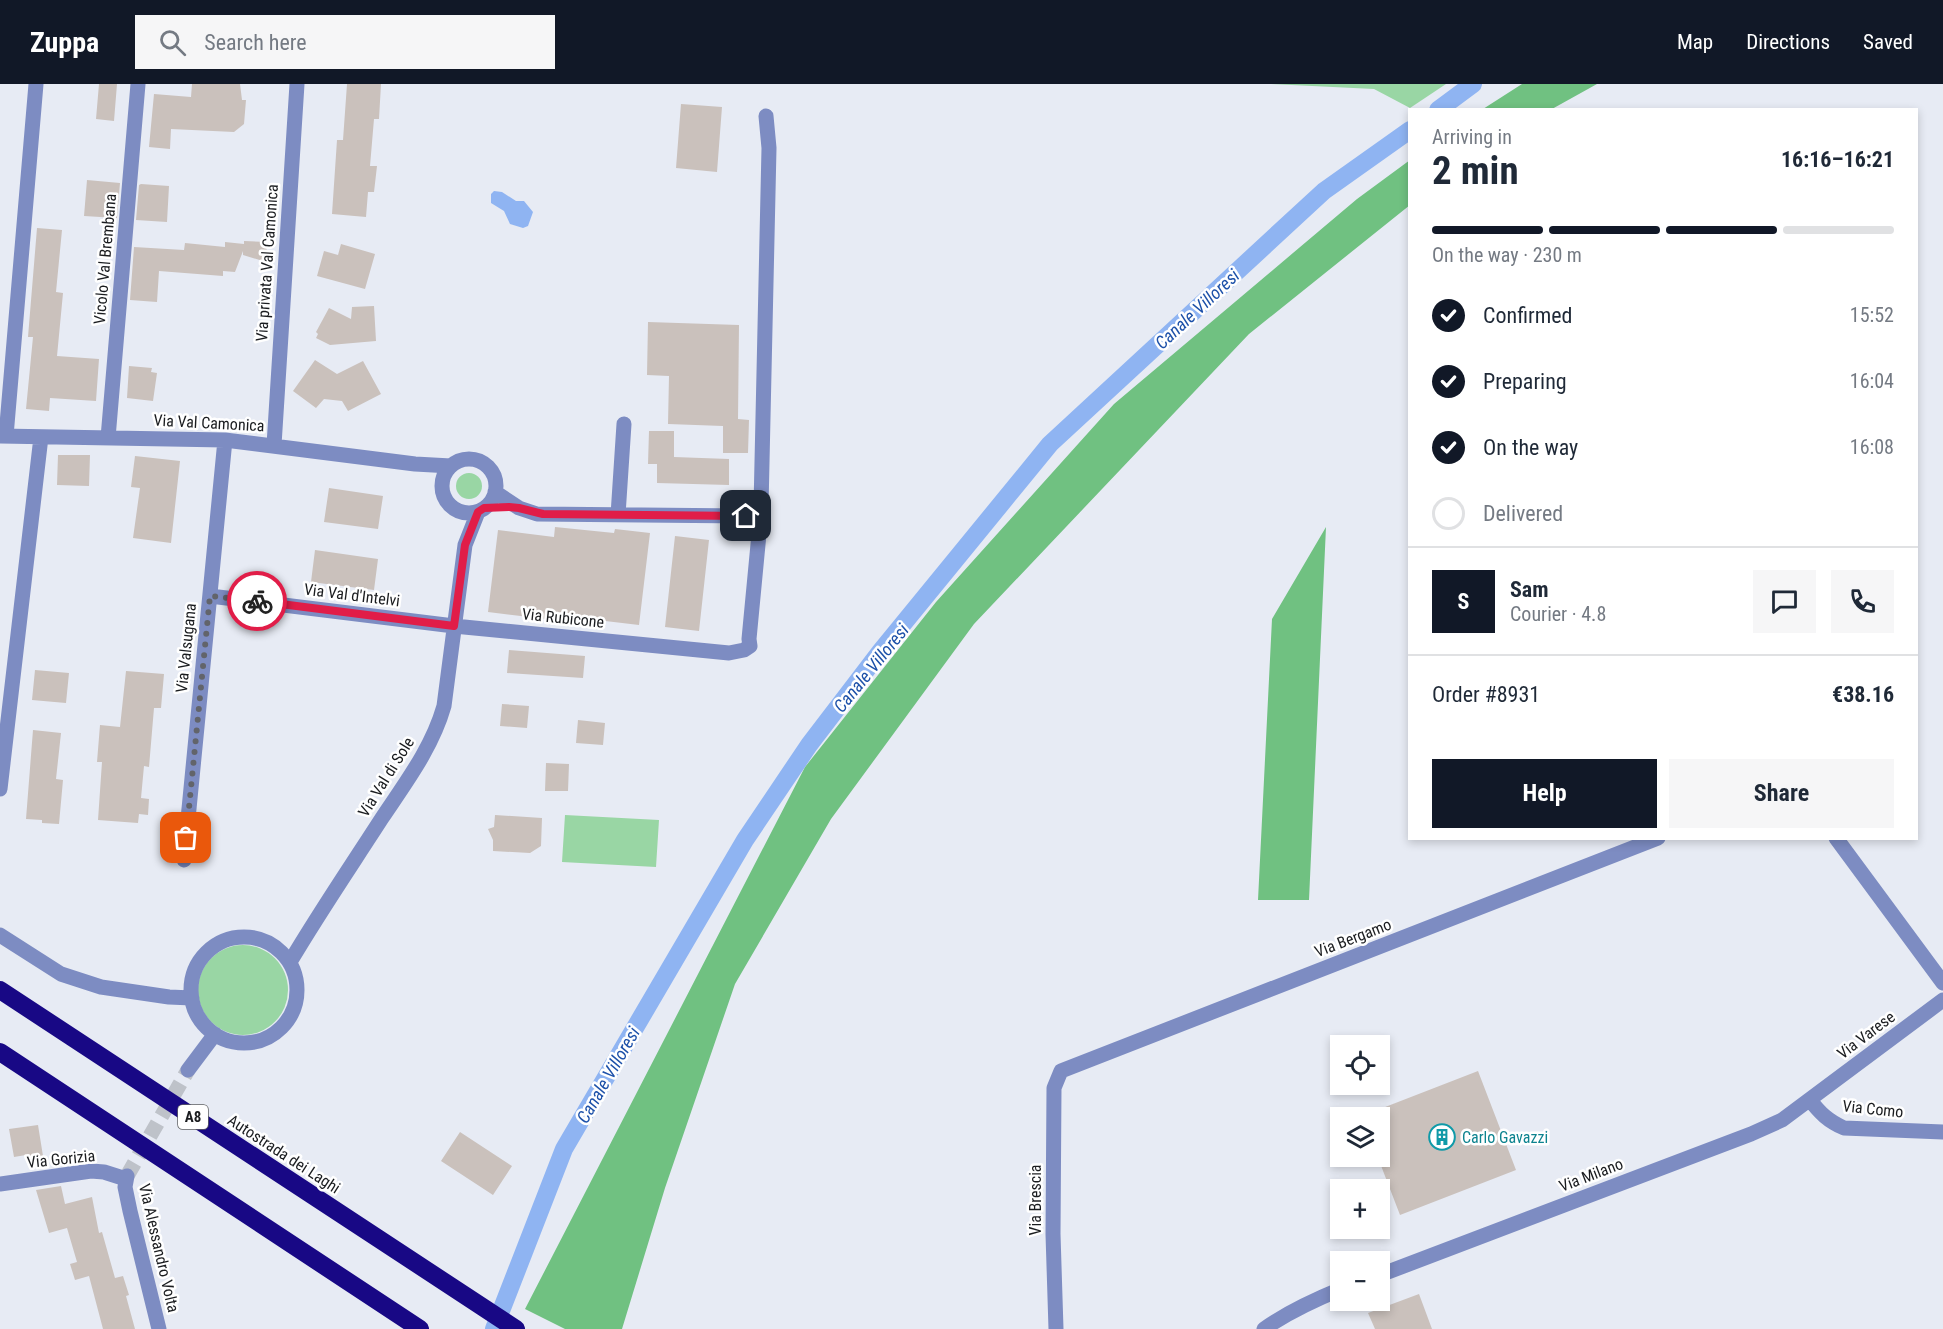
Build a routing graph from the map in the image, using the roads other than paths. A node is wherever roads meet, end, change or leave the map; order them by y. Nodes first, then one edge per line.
1 (36, 84) edge
2 (138, 84) edge
3 (297, 84) edge
4 (766, 116) dead end
5 (624, 424) dead end
6 (3, 436) edge
7 (40, 437) junction
8 (108, 438) junction
9 (225, 440) junction
10 (274, 445) junction
11 (415, 464) junction
12 (451, 466) junction
13 (442, 483) junction
14 (495, 492) junction
15 (519, 508) junction
16 (481, 510) junction
17 (460, 512) junction
18 (618, 515) junction
19 (758, 529) junction
20 (465, 545) junction
21 (210, 596) junction
22 (454, 626) junction
23 (0, 789) edge
24 (1653, 840) edge
25 (1837, 840) edge
26 (184, 860) dead end
27 (308, 932) junction
28 (0, 934) edge
29 (278, 948) junction
30 (290, 962) junction
31 (1943, 983) edge
32 (0, 990) edge
33 (192, 998) junction
34 (1943, 1000) edge
35 (215, 1034) junction
36 (0, 1052) edge
37 (188, 1070) tunnel mouth
38 (1060, 1071) joint
39 (1810, 1100) junction
40 (1943, 1132) edge
41 (126, 1178) joint
42 (0, 1184) edge
43 (1390, 1271) edge
44 (1330, 1294) edge
45 (159, 1329) edge
46 (420, 1329) edge
47 (516, 1329) edge
48 (1056, 1329) edge
49 (1264, 1329) edge

1 - 6 street
2 - 8 street, Vicolo Val Brembana
3 - 10 street, Via privata Val Camonica
4 - 19 street
5 - 18 street
6 - 7 street, Via Val Camonica
7 - 8 street, Via Val Camonica
7 - 23 street
8 - 9 street, Via Val Camonica
9 - 10 street, Via Val Camonica
9 - 21 street, Via Valsugana
10 - 11 street, Via Val Camonica
11 - 12 street, Via Val Camonica
11 - 13 street, Via Val Camonica
12 - 13 street
12 - 14 street
13 - 17 street
14 - 15 street
14 - 16 street
15 - 16 street
15 - 18 street
16 - 17 street
16 - 20 street
17 - 20 street
18 - 19 street
19 - 22 street, Via Rubicone
20 - 22 street
21 - 22 street, Via Val d'Intelvi
21 - 26 street, Via Valsugana
22 - 27 street, Via Val di Sole
24 - 38 street, Via Bergamo
25 - 31 street
27 - 29 street, Via Val di Sole
27 - 30 street, Via Val di Sole
28 - 33 street
29 - 30 street
29 - 33 street
30 - 35 street
32 - 47 highway, Autostrada dei Laghi / A8
33 - 35 street
34 - 39 street, Via Varese
35 - 37 street
36 - 46 highway
38 - 48 street, Via Brescia
39 - 40 street, Via Como
39 - 43 street, Via Milano
41 - 42 street, Via Gorizia
41 - 45 street, Via Alessandro Volta
44 - 49 street

